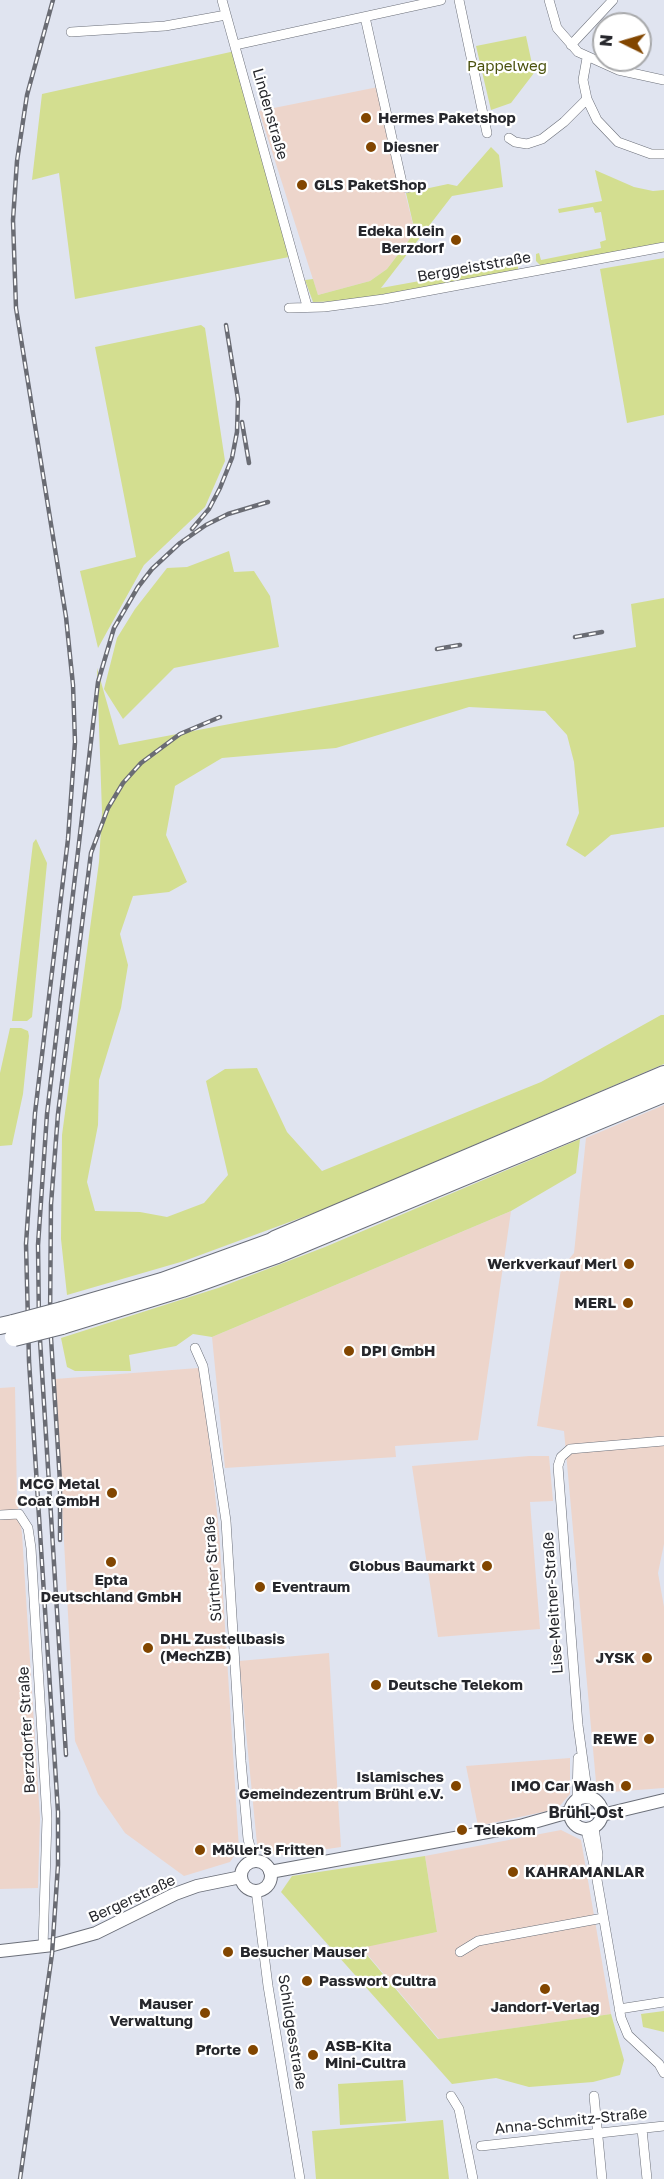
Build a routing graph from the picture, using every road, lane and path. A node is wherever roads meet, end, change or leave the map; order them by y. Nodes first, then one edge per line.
1 (222, 0) edge
2 (441, 0) edge
3 (459, 0) edge
4 (549, 0) edge
5 (613, 0) edge
6 (226, 15) junction
7 (365, 17) junction
8 (71, 32) dead end
9 (235, 45) junction
10 (571, 45) junction
11 (587, 58) junction
12 (664, 80) edge
13 (587, 99) junction
14 (487, 133) dead end
15 (509, 138) dead end
16 (664, 154) edge
17 (407, 188) dead end
18 (664, 248) edge
19 (307, 306) junction
20 (289, 308) dead end
21 (664, 1075) edge
22 (664, 1093) edge
23 (275, 1240) joint
24 (62, 1318) junction
25 (7, 1331) edge
26 (195, 1348) dead end
27 (664, 1441) edge
28 (0, 1515) edge
29 (583, 1798) junction
30 (658, 1801) edge
31 (601, 1810) junction
32 (571, 1818) junction
33 (590, 1829) junction
34 (254, 1861) junction
35 (270, 1872) junction
36 (242, 1877) junction
37 (256, 1890) junction
38 (603, 1918) junction
39 (43, 1947) junction
40 (0, 1951) edge
41 (460, 1952) dead end
42 (664, 2002) edge
43 (619, 2009) junction
44 (664, 2073) edge
45 (451, 2096) dead end
46 (594, 2096) dead end
47 (664, 2126) edge
48 (642, 2129) junction
49 (597, 2133) junction
50 (481, 2146) dead end
51 (300, 2179) edge
52 (473, 2179) edge
53 (602, 2179) edge
54 (647, 2179) edge

1 - 6 street, Lindenstraße
2 - 7 street
3 - 14 street
4 - 10 street
5 - 10 street
6 - 8 street
6 - 9 street, Lindenstraße
7 - 9 street
7 - 17 street
9 - 19 street, Lindenstraße
10 - 11 street
11 - 12 street
11 - 13 street
13 - 15 street
13 - 16 street
18 - 19 street, Berggeiststraße
19 - 20 street, Berggeiststraße
21 - 23 highway
22 - 24 highway
23 - 24 highway
24 - 25 highway, bridge
26 - 34 street, Sürther Straße
27 - 29 street, Lise-Meitner-Straße
28 - 39 street, Berzdorfer Straße
29 - 31 street
29 - 32 street
30 - 31 street
31 - 33 street
32 - 33 street
32 - 35 street
33 - 38 street
34 - 35 street
34 - 36 street
35 - 37 street
36 - 37 street
36 - 39 street, Bergerstraße
37 - 51 street, Schildgesstraße
38 - 41 street
38 - 43 street
39 - 40 street, Bergerstraße
42 - 43 street
43 - 44 street
45 - 52 street
46 - 49 street
47 - 48 street, Anna-Schmitz-Straße
48 - 49 street, Anna-Schmitz-Straße
48 - 54 street
49 - 50 street, Anna-Schmitz-Straße
49 - 53 street

